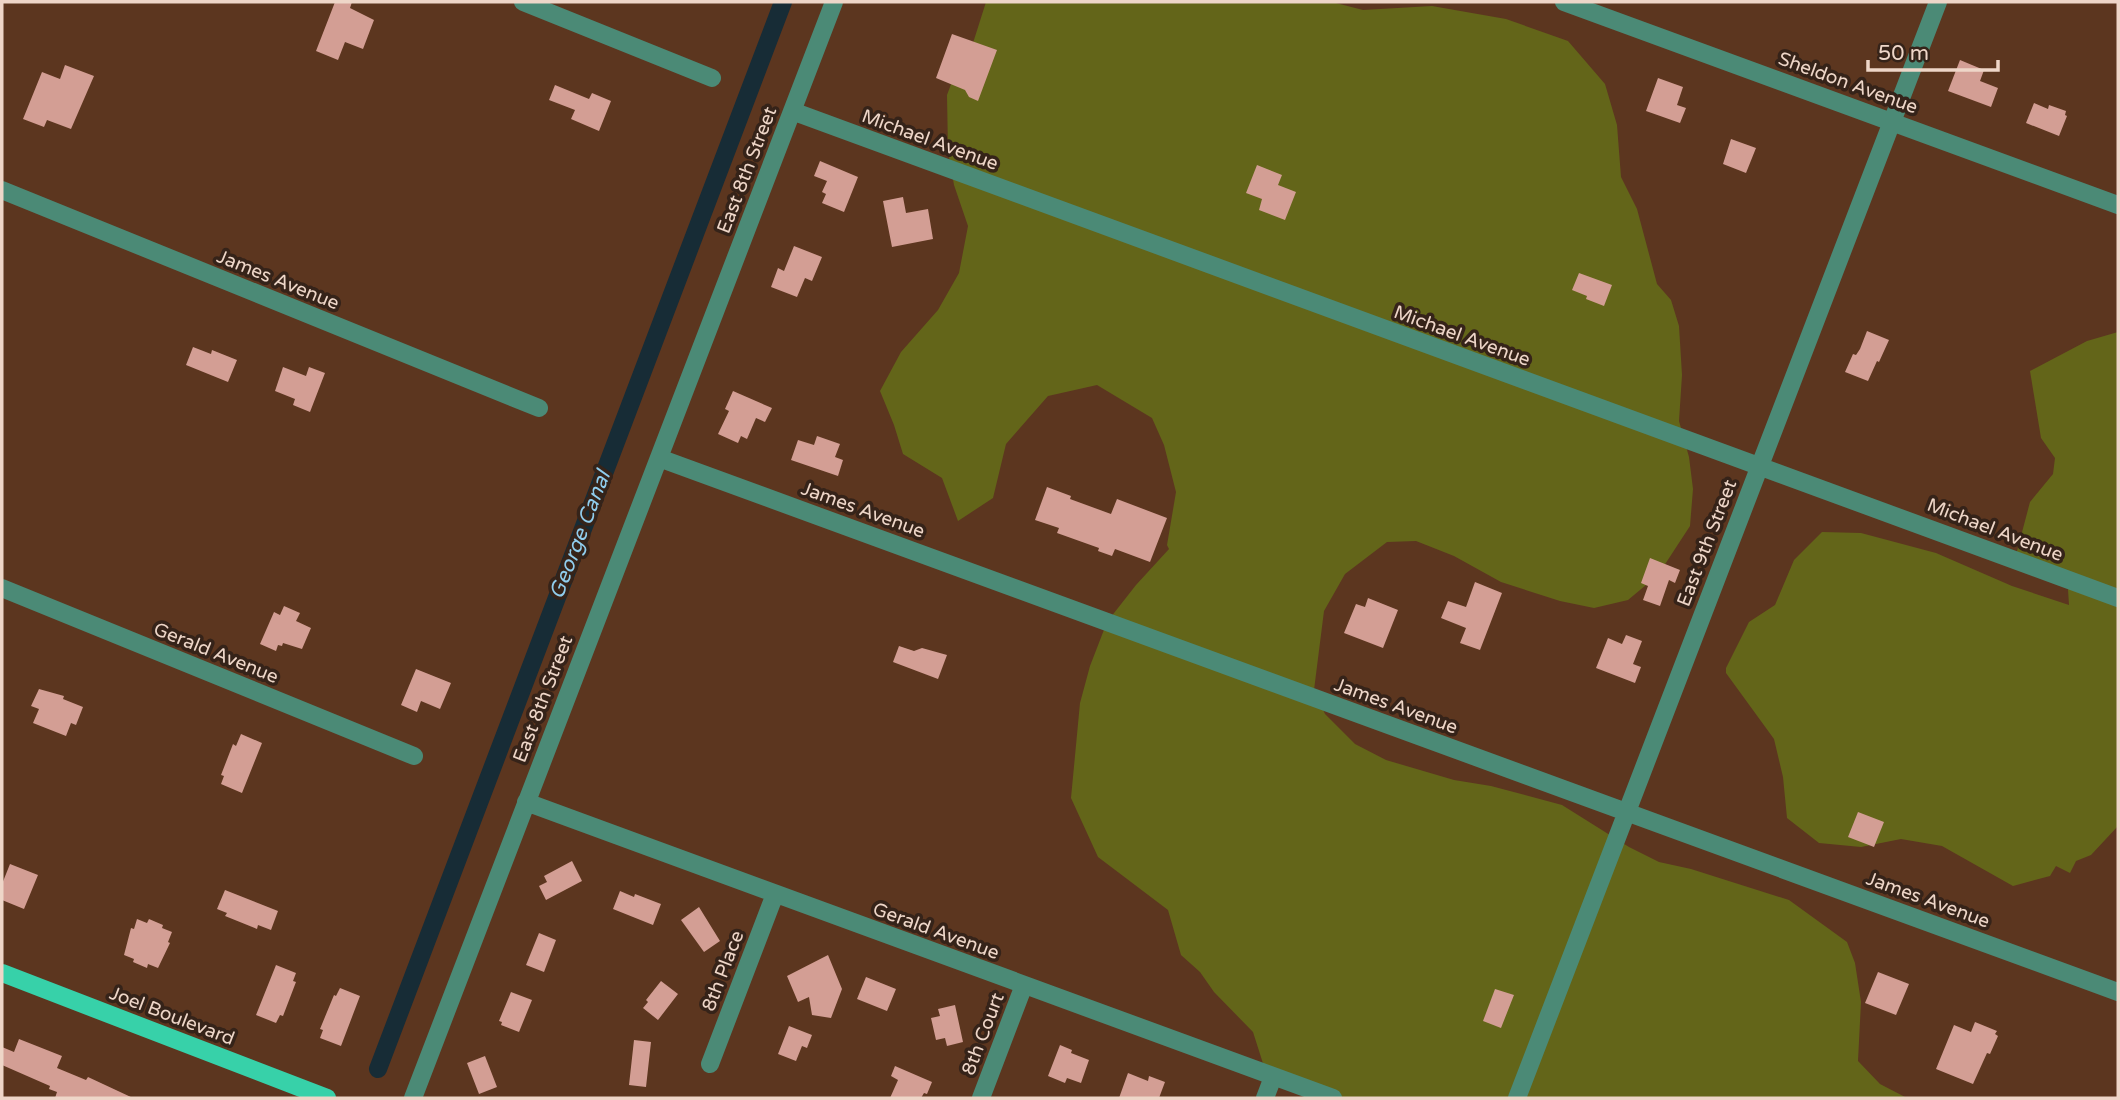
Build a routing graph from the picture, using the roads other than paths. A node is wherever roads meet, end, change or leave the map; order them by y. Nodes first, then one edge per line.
1 (523, 2) edge
2 (834, 2) edge
3 (1564, 2) edge
4 (1938, 2) edge
5 (712, 78) dead end
6 (792, 111) junction
7 (1892, 121) junction
8 (2, 190) edge
9 (2118, 205) edge
10 (539, 408) dead end
11 (659, 458) junction
12 (1759, 466) junction
13 (2, 588) edge
14 (2118, 598) edge
15 (414, 756) dead end
16 (526, 802) junction
17 (1626, 812) junction
18 (775, 894) junction
19 (2, 973) edge
20 (1024, 985) junction
21 (2118, 992) edge
22 (710, 1064) dead end
23 (1273, 1077) junction
24 (327, 1098) edge
25 (412, 1098) edge
26 (981, 1098) edge
27 (1265, 1098) edge
28 (1333, 1098) edge
29 (1517, 1098) edge

1 - 5 street
2 - 6 street, East 8th Street
3 - 7 street, Sheldon Avenue
4 - 7 street, East 9th Street
6 - 11 street, East 8th Street
6 - 12 street, Michael Avenue
7 - 9 street, Sheldon Avenue
7 - 12 street, East 9th Street
8 - 10 street, James Avenue
11 - 16 street, East 8th Street
11 - 17 street, James Avenue
12 - 14 street, Michael Avenue
12 - 17 street, East 9th Street
13 - 15 street, Gerald Avenue
16 - 18 street, Gerald Avenue
16 - 25 street, East 8th Street
17 - 21 street, James Avenue
17 - 29 street, East 9th Street
18 - 20 street, Gerald Avenue
18 - 22 street, 8th Place
19 - 24 main road, Joel Boulevard
20 - 23 street, Gerald Avenue
20 - 26 street, 8th Court
23 - 27 street
23 - 28 street, Gerald Avenue

